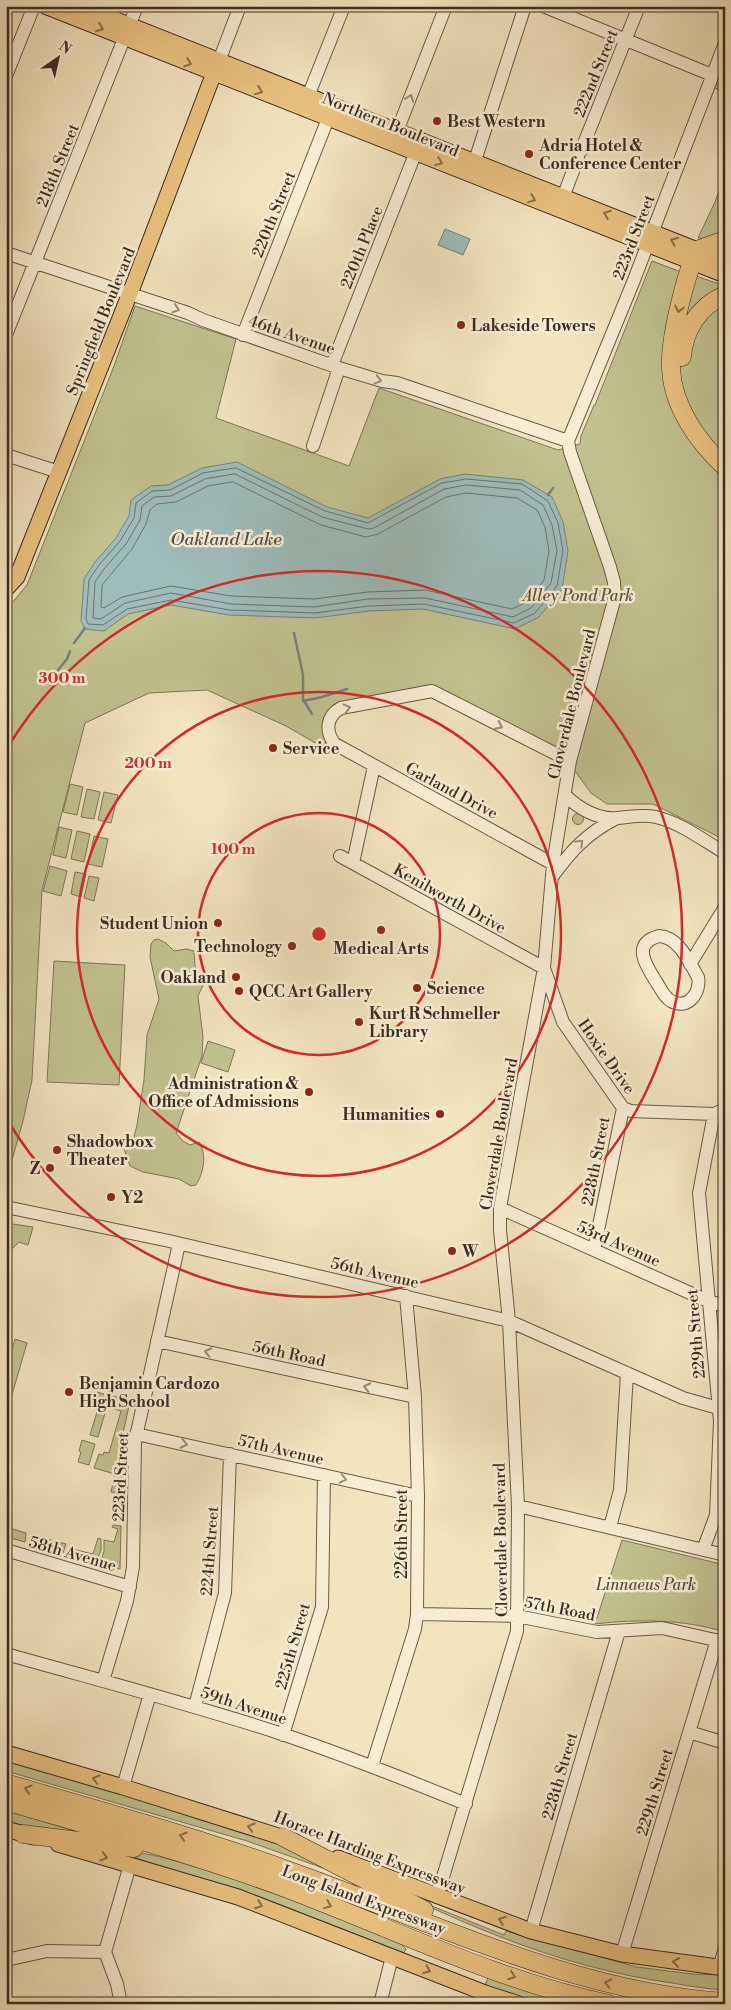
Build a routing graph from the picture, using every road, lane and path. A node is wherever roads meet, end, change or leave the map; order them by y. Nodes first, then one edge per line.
1 (34, 6) edge
2 (45, 6) edge
3 (80, 6) edge
4 (137, 6) edge
5 (240, 6) edge
6 (344, 6) edge
7 (446, 6) edge
8 (525, 6) edge
9 (543, 6) edge
10 (639, 6) edge
11 (127, 32) junction
12 (625, 40) junction
13 (725, 43) edge
14 (216, 67) junction
15 (712, 75) junction
16 (6, 76) edge
17 (306, 102) junction
18 (330, 112) junction
19 (395, 138) junction
20 (418, 147) junction
21 (473, 168) junction
22 (561, 203) junction
23 (650, 238) junction
24 (725, 240) edge
25 (6, 253) edge
26 (694, 256) junction
27 (725, 261) edge
28 (35, 263) junction
29 (725, 275) edge
30 (130, 294) junction
31 (725, 295) edge
32 (6, 335) edge
33 (243, 335) junction
34 (335, 366) junction
35 (568, 441) junction
36 (313, 446) dead end
37 (725, 453) edge
38 (6, 454) edge
39 (725, 467) edge
40 (59, 472) junction
41 (11, 575) edge
42 (6, 589) edge
43 (570, 761) junction
44 (374, 766) junction
45 (565, 795) junction
46 (616, 818) junction
47 (725, 853) edge
48 (340, 856) dead end
49 (353, 863) junction
50 (553, 864) junction
51 (552, 877) junction
52 (725, 907) edge
53 (690, 964) junction
54 (544, 968) junction
55 (558, 1011) junction
56 (536, 1015) junction
57 (623, 1108) junction
58 (719, 1112) edge
59 (6, 1207) edge
60 (500, 1208) junction
61 (179, 1244) junction
62 (594, 1250) junction
63 (406, 1296) junction
64 (708, 1301) junction
65 (725, 1306) edge
66 (508, 1321) junction
67 (157, 1340) junction
68 (627, 1374) junction
69 (414, 1397) junction
70 (722, 1409) edge
71 (136, 1434) junction
72 (230, 1454) junction
73 (324, 1475) junction
74 (418, 1496) junction
75 (518, 1506) junction
76 (610, 1527) junction
77 (6, 1550) edge
78 (703, 1550) junction
79 (725, 1554) edge
80 (130, 1587) junction
81 (417, 1614) junction
82 (517, 1616) junction
83 (619, 1631) junction
84 (721, 1642) edge
85 (6, 1654) edge
86 (103, 1681) junction
87 (150, 1694) junction
88 (195, 1706) junction
89 (688, 1732) junction
90 (283, 1735) junction
91 (725, 1743) edge
92 (6, 1753) edge
93 (372, 1766) junction
94 (6, 1783) edge
95 (123, 1787) junction
96 (6, 1801) edge
97 (466, 1804) junction
98 (6, 1829) edge
99 (23, 1834) junction
100 (283, 1837) junction
101 (130, 1865) junction
102 (233, 1870) junction
103 (437, 1897) junction
104 (531, 1931) junction
105 (725, 1948) edge
106 (105, 1952) junction
107 (509, 1953) junction
108 (622, 1954) junction
109 (392, 1956) junction
110 (6, 1960) edge
111 (722, 1968) edge
112 (484, 1999) edge
113 (725, 2002) edge
114 (602, 2003) edge
115 (121, 2004) edge
116 (380, 2004) edge
117 (519, 2004) edge

1 - 16 street
2 -> 11 main road, Northern Boulevard
3 - 11 main road, Northern Boulevard
4 - 11 street, 218th Street
5 - 14 street
6 - 17 street
19 -> 7 street
8 - 21 street
9 - 12 street
10 - 12 street, 222nd Street
11 - 14 main road, Northern Boulevard
11 - 28 street, 218th Street
12 - 15 street
12 - 22 street, 222nd Street
13 - 15 street, 223rd Street
14 - 17 main road, Northern Boulevard
14 - 30 main road, Springfield Boulevard
15 - 23 street, 223rd Street
17 - 18 main road, Northern Boulevard
18 - 19 main road, Northern Boulevard
18 - 33 street, 220th Street
19 - 20 main road, Northern Boulevard
20 - 21 main road, Northern Boulevard
20 - 34 street, 220th Place
21 - 22 main road, Northern Boulevard
22 - 23 main road, Northern Boulevard
23 - 26 main road, Northern Boulevard
23 - 35 street, 223rd Street
24 - 26 highway
25 - 28 street, 46th Avenue
26 - 27 main road, Northern Boulevard
26 - 29 main road, Northern Boulevard
26 -> 39 highway
28 - 30 street, 46th Avenue
28 - 32 street, 218th Street
30 -> 33 street, 46th Avenue
30 - 40 main road, Springfield Boulevard
31 - 37 highway
33 - 34 street, 46th Avenue
34 -> 35 street, 46th Avenue
34 - 36 street, 220th Place
35 - 43 street, Cloverdale Boulevard
38 - 40 street
40 - 41 main road, Springfield Boulevard
41 - 42 main road, Springfield Boulevard
44 -> 43 street, Garland Drive
43 - 45 street, Cloverdale Boulevard
44 - 49 street
44 - 50 street, Garland Drive
45 - 46 street
45 - 50 street, Cloverdale Boulevard
46 - 47 street
51 -> 46 street
48 - 49 street, Kenilworth Drive
49 - 54 street, Kenilworth Drive
50 - 51 street, Cloverdale Boulevard
51 - 54 street, Cloverdale Boulevard
52 - 53 street
53 - 53 street
54 - 55 street, Hoxie Drive
54 - 56 street, Cloverdale Boulevard
55 - 56 street, Hoxie Drive
55 - 57 street, Hoxie Drive
56 - 60 street, Cloverdale Boulevard
57 - 58 street, Hoxie Drive
57 - 62 street, 228th Street
58 - 64 street, 229th Street
59 - 61 street, 56th Avenue
60 - 62 street, 53rd Avenue
60 - 66 street, Cloverdale Boulevard
61 - 63 street, 56th Avenue
61 - 67 street, 223rd Street
62 - 64 street, 53rd Avenue
63 - 66 street, 56th Avenue
63 - 69 street, 226th Street
64 - 65 street, 53rd Avenue
64 - 70 street, 229th Street
66 - 68 street, 56th Avenue
66 - 75 street, Cloverdale Boulevard
69 -> 67 street, 56th Road
67 - 71 street, 223rd Street
68 - 70 street, 56th Avenue
68 - 76 street
69 - 74 street, 226th Street
70 - 78 street, 229th Street
71 -> 72 street, 57th Avenue
71 - 80 street, 223rd Street
72 - 73 street, 57th Avenue
72 - 88 street, 224th Street
73 -> 74 street, 57th Avenue
73 - 90 street, 225th Street
74 - 81 street, 226th Street
75 - 76 street
75 - 82 street, Cloverdale Boulevard
76 - 78 street
77 - 80 street, 58th Avenue
78 - 79 street
80 - 86 street, 223rd Street
81 - 82 street, 57th Road
81 - 93 street, 226th Street
82 - 83 street, 57th Road
82 - 97 street, Cloverdale Boulevard
83 - 84 street, 57th Road
83 - 104 street, 228th Street
84 - 89 street, 229th Street
85 - 86 street, 59th Avenue
86 - 87 street, 59th Avenue
87 - 88 street, 59th Avenue
87 - 95 street
88 - 90 street, 59th Avenue
89 - 91 street
89 - 108 street, 229th Street
90 - 93 street, 59th Avenue
95 -> 92 main road, Horace Harding Expressway
93 - 97 street, 59th Avenue
107 -> 94 highway, Long Island Expressway
100 -> 95 main road, Horace Harding Expressway
96 - 102 highway, Long Island Expressway
97 - 103 street, Cloverdale Boulevard
98 - 99 main road
99 -> 101 main road
99 - 102 highway
100 - 103 main road, Horace Harding Expressway
100 - 107 highway
101 - 106 street
101 -> 109 main road
102 -> 114 highway, Long Island Expressway
104 -> 103 main road, Horace Harding Expressway
104 - 108 main road, Horace Harding Expressway
105 - 111 street
106 - 110 street
106 - 115 street
113 -> 107 highway, Long Island Expressway
111 -> 108 main road, Horace Harding Expressway
109 -> 112 main road
109 - 116 street
112 - 117 main road

